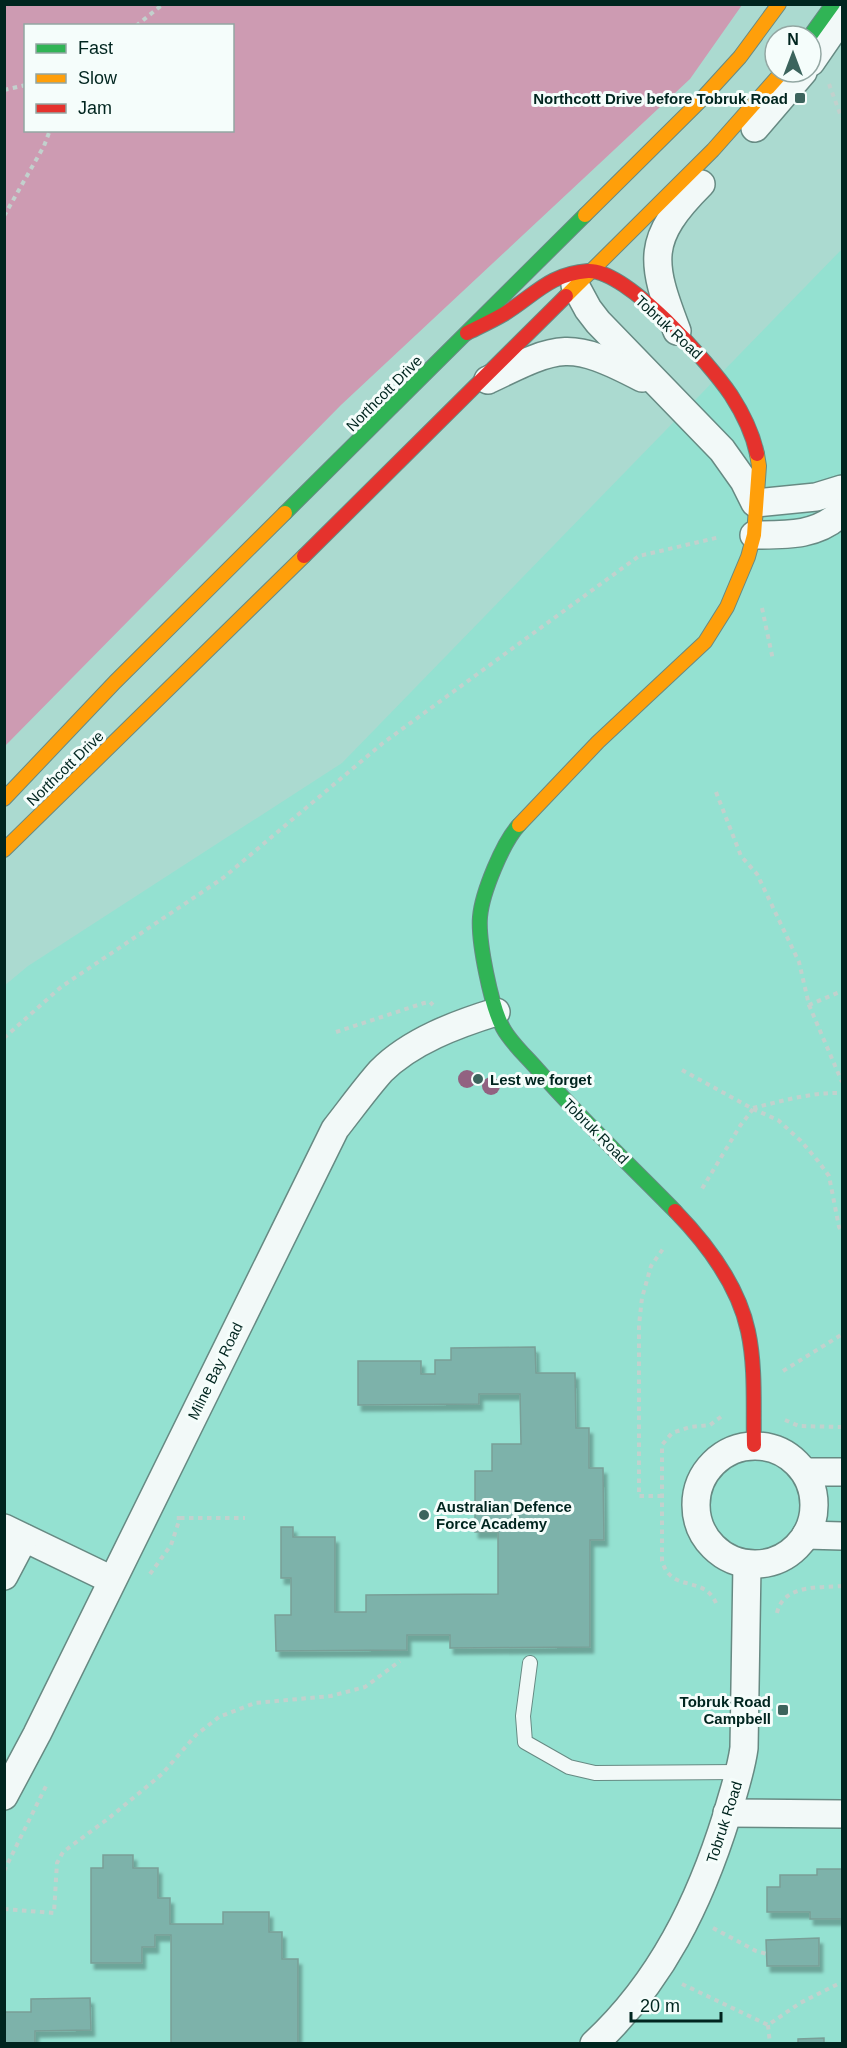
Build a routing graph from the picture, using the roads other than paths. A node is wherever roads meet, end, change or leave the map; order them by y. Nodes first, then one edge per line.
1 (779, 4) edge
2 (832, 4) edge
3 (843, 16) edge
4 (818, 24) edge
5 (823, 51) edge
6 (772, 84) edge
7 (798, 84) edge
8 (590, 212) junction
9 (577, 267) junction
10 (677, 331) junction
11 (467, 333) junction
12 (472, 388) junction
13 (664, 390) junction
14 (843, 489) edge
15 (755, 503) junction
16 (843, 512) edge
17 (754, 535) junction
18 (4, 799) edge
19 (4, 850) edge
20 (496, 1012) junction
21 (754, 1445) junction
22 (805, 1472) junction
23 (843, 1472) edge
24 (14, 1533) edge
25 (806, 1535) junction
26 (843, 1536) edge
27 (747, 1564) junction
28 (4, 1576) edge
29 (112, 1580) junction
30 (530, 1663) dead end
31 (740, 1772) junction
32 (4, 1796) edge
33 (728, 1813) junction
34 (843, 1814) edge
35 (594, 2043) edge

1 - 8 street, Northcott Drive
2 - 4 street
3 - 5 street
6 - 9 street, Northcott Drive
7 - 10 street
8 - 9 street
8 - 11 street, Northcott Drive
9 - 10 street, Tobruk Road
9 - 11 street
9 - 12 street, Northcott Drive
9 - 13 street, Tobruk Road
10 - 15 street, Tobruk Road
11 - 18 street, Northcott Drive
12 - 13 street
12 - 19 street, Northcott Drive
13 - 15 street, Tobruk Road
14 - 15 street
15 - 17 street, Tobruk Road
16 - 17 street
17 - 20 street, Tobruk Road
20 - 21 street, Tobruk Road
20 - 29 street, Milne Bay Road
21 - 22 street
21 - 27 street
22 - 23 street
22 - 25 street
24 - 28 street
24 - 29 street
25 - 26 street
25 - 27 street
27 - 31 street, Tobruk Road
29 - 32 street, Milne Bay Road
30 - 31 lane
31 - 33 street, Tobruk Road
33 - 34 street
33 - 35 street, Tobruk Road

